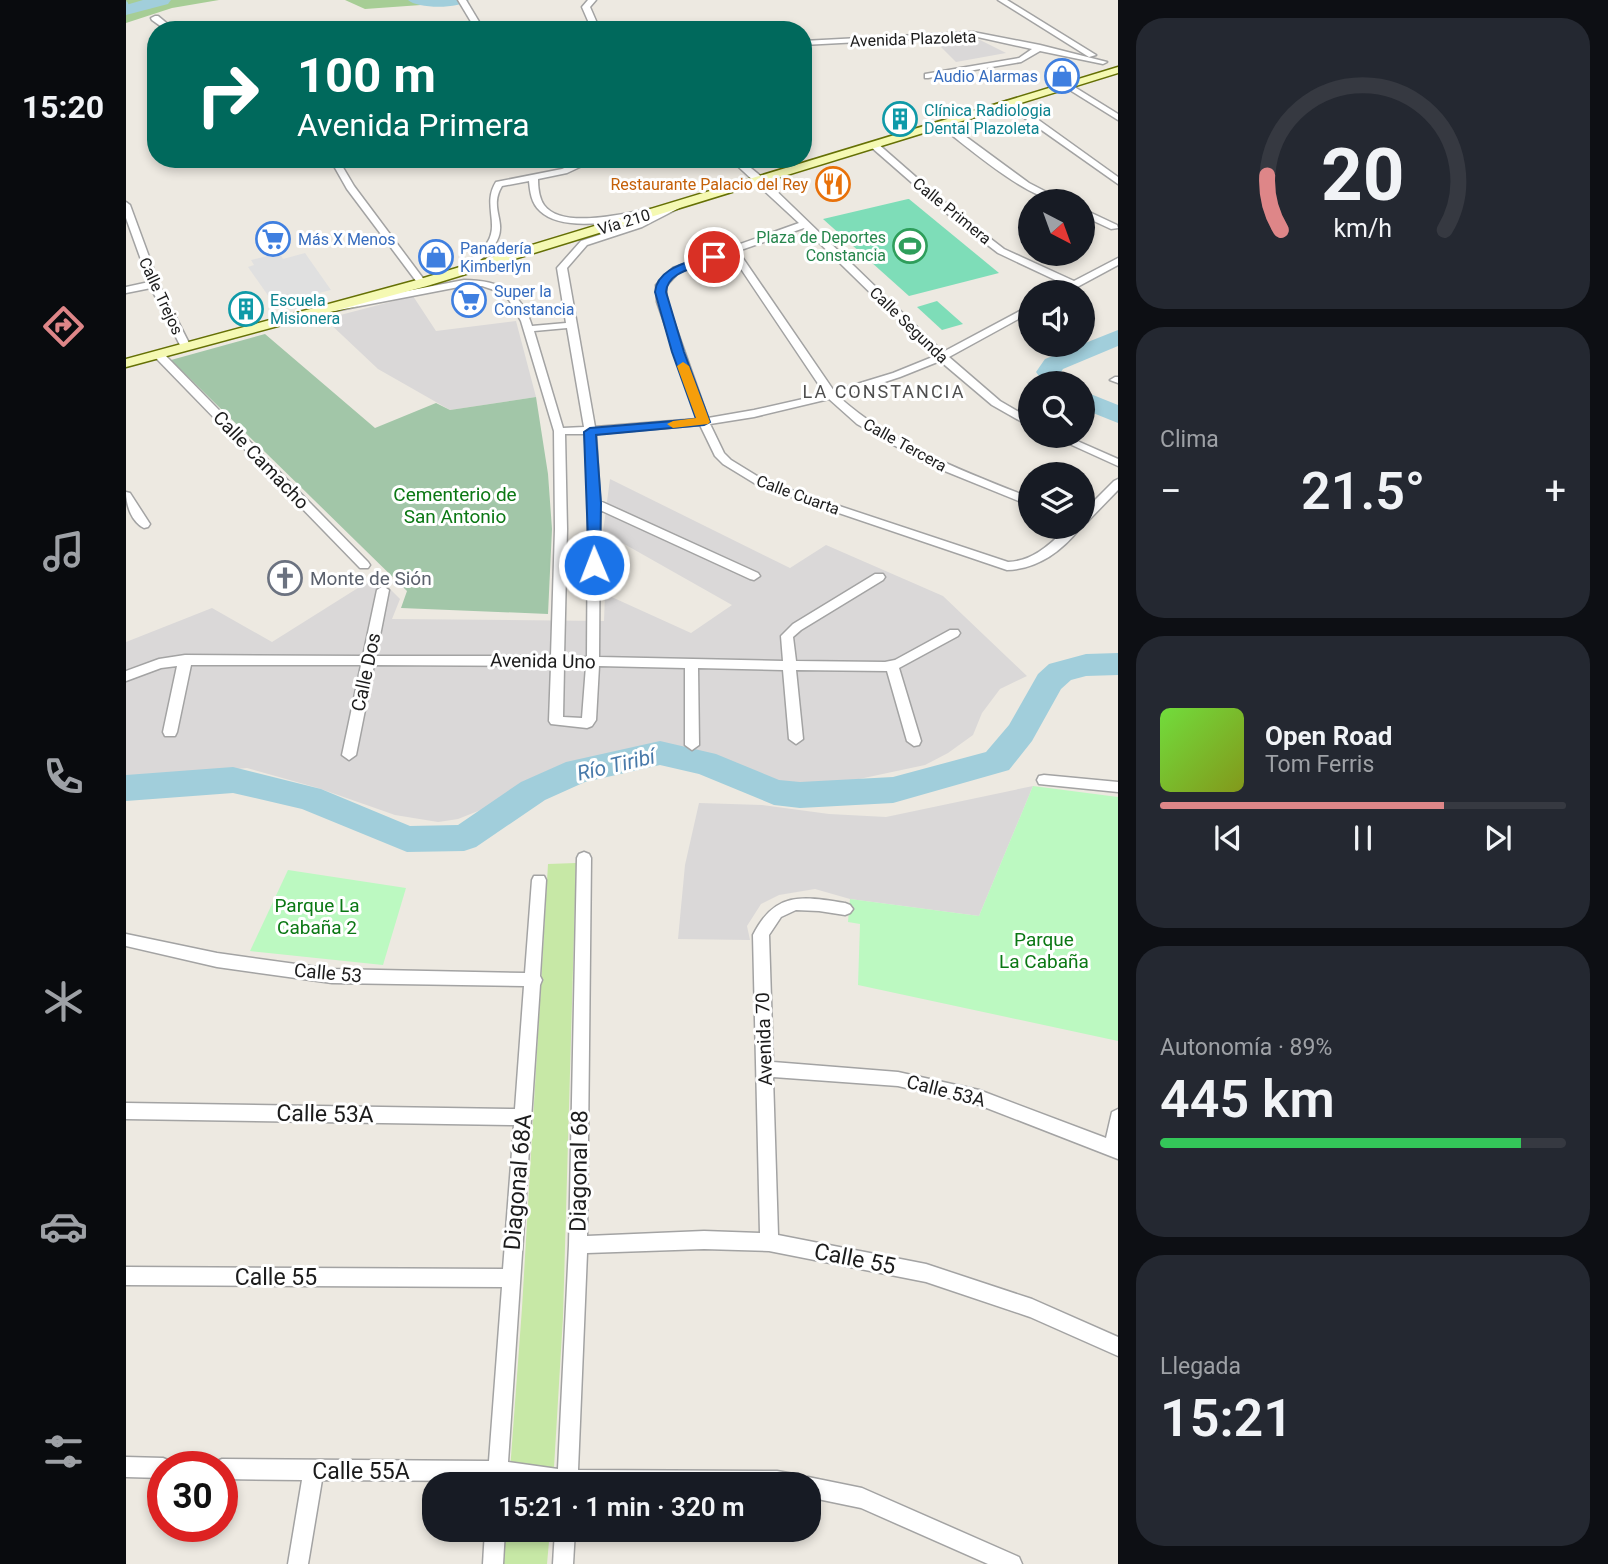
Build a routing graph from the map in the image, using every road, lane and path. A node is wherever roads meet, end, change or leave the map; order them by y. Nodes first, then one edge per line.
1 (592, 0) edge
2 (1002, 0) edge
3 (462, 1) edge
4 (155, 18) dead end
5 (159, 21) edge
6 (473, 21) edge
7 (592, 21) edge
8 (1061, 36) junction
9 (1050, 37) dead end
10 (812, 42) edge
11 (1039, 43) junction
12 (1103, 62) junction
13 (1117, 70) edge
14 (928, 76) dead end
15 (1068, 85) junction
16 (1009, 103) junction
17 (1118, 118) edge
18 (943, 124) junction
19 (873, 145) junction
20 (812, 164) edge
21 (339, 168) edge
22 (573, 168) edge
23 (745, 168) edge
24 (799, 168) edge
25 (533, 177) junction
26 (760, 180) junction
27 (1118, 181) edge
28 (1034, 189) edge
29 (126, 205) edge
30 (678, 205) junction
31 (660, 210) junction
32 (1096, 219) edge
33 (806, 224) junction
34 (1114, 228) dead end
35 (733, 250) junction
36 (1118, 261) edge
37 (460, 272) junction
38 (1063, 280) edge
39 (1083, 280) edge
40 (422, 283) junction
41 (154, 284) junction
42 (126, 290) edge
43 (329, 309) junction
44 (1018, 315) edge
45 (572, 325) junction
46 (528, 329) junction
47 (186, 347) junction
48 (158, 354) junction
49 (941, 356) junction
50 (126, 363) edge
51 (832, 396) junction
52 (1018, 416) edge
53 (704, 422) junction
54 (559, 431) junction
55 (590, 432) junction
56 (1084, 448) edge
57 (1118, 463) edge
58 (1118, 483) edge
59 (126, 496) edge
60 (1018, 497) edge
61 (594, 503) junction
62 (1095, 507) edge
63 (144, 524) dead end
64 (1062, 539) edge
65 (364, 565) dead end
66 (754, 576) dead end
67 (879, 577) dead end
68 (383, 590) dead end
69 (954, 633) dead end
70 (185, 660) junction
71 (368, 660) junction
72 (557, 661) junction
73 (593, 662) junction
74 (691, 664) junction
75 (787, 666) junction
76 (892, 666) junction
77 (126, 676) edge
78 (170, 732) dead end
79 (796, 738) dead end
80 (914, 741) dead end
81 (692, 745) dead end
82 (349, 755) dead end
83 (1044, 780) dead end
84 (1118, 787) edge
85 (584, 858) dead end
86 (539, 880) dead end
87 (845, 909) dead end
88 (126, 940) edge
89 (534, 980) junction
90 (765, 1069) junction
91 (126, 1111) edge
92 (524, 1117) junction
93 (1118, 1118) edge
94 (1115, 1151) edge
95 (769, 1242) junction
96 (578, 1245) junction
97 (126, 1276) edge
98 (510, 1278) junction
99 (1118, 1348) edge
100 (126, 1467) edge
101 (147, 1468) edge
102 (238, 1469) edge
103 (313, 1471) junction
104 (498, 1472) edge
105 (567, 1472) edge
106 (422, 1475) edge
107 (821, 1490) edge
108 (494, 1542) edge
109 (564, 1542) edge
110 (298, 1564) edge
111 (493, 1564) edge
112 (563, 1564) edge
113 (1012, 1564) edge

1 - 7 street
2 - 8 street
3 - 6 street
4 - 5 street
8 - 9 street
8 - 12 street
10 - 11 street, Avenida Plazoleta
11 - 12 street, Avenida Plazoleta
11 - 14 street
12 - 13 street
13 - 15 main road, Vía 210
15 - 16 main road, Vía 210
15 - 17 street
16 - 18 main road, Vía 210
16 - 27 street
18 - 19 main road, Vía 210
18 - 28 street
19 - 20 main road, Vía 210
19 - 38 street, Calle Primera
21 - 40 street
22 - 25 street
23 - 26 street, Calle Segunda
24 - 26 main road, Vía 210
25 - 31 street
25 - 37 street
26 - 30 main road, Vía 210
26 - 33 street, Calle Segunda
29 - 41 street, Calle Trejos
30 - 31 main road, Vía 210
30 - 45 street
31 - 37 main road, Vía 210
32 - 34 street
33 - 35 street, Calle Cuarta
33 - 49 street, Calle Segunda
35 - 51 street, Calle Tercera
35 - 53 street, Calle Cuarta
36 - 39 street
37 - 40 main road, Vía 210
40 - 43 main road, Vía 210
41 - 42 street
41 - 47 street, Calle Trejos
43 - 46 street
43 - 47 main road, Vía 210
44 - 49 street
45 - 46 street
45 - 55 street
46 - 54 street
47 - 48 main road, Vía 210
48 - 50 main road, Vía 210
48 - 65 street, Calle Camacho
49 - 51 street
49 - 52 street, Calle Segunda
51 - 53 street
51 - 60 street, Calle Tercera
53 - 55 street
53 - 64 street, Calle Cuarta
54 - 55 street
54 - 72 street
55 - 61 street
56 - 57 street
58 - 62 street
59 - 63 street
61 - 66 street
61 - 73 street
67 - 75 street
68 - 71 street, Calle Dos
69 - 76 street, Avenida Uno
70 - 71 street, Avenida Uno
70 - 77 street, Avenida Uno
70 - 78 street
71 - 72 street, Avenida Uno
71 - 82 street, Calle Dos
72 - 73 street, Avenida Uno
72 - 73 street
73 - 74 street, Avenida Uno
74 - 75 street, Avenida Uno
74 - 81 street
75 - 76 street, Avenida Uno
75 - 79 street
76 - 80 street
83 - 84 street
85 - 96 street, Diagonal 68
86 - 89 street, Diagonal 68A
87 - 90 street, Avenida 70
88 - 89 street, Calle 53
89 - 92 street, Diagonal 68A
90 - 94 street, Calle 53A
90 - 95 street, Avenida 70
91 - 92 street, Calle 53A
92 - 98 street, Diagonal 68A
93 - 94 street
95 - 96 street, Calle 55
95 - 99 street, Calle 55
96 - 105 street, Diagonal 68
97 - 98 street, Calle 55
98 - 104 street, Diagonal 68A
100 - 101 street
102 - 103 street, Calle 55A
103 - 106 street, Calle 55A
103 - 110 street
107 - 113 street
108 - 111 street
109 - 112 street

